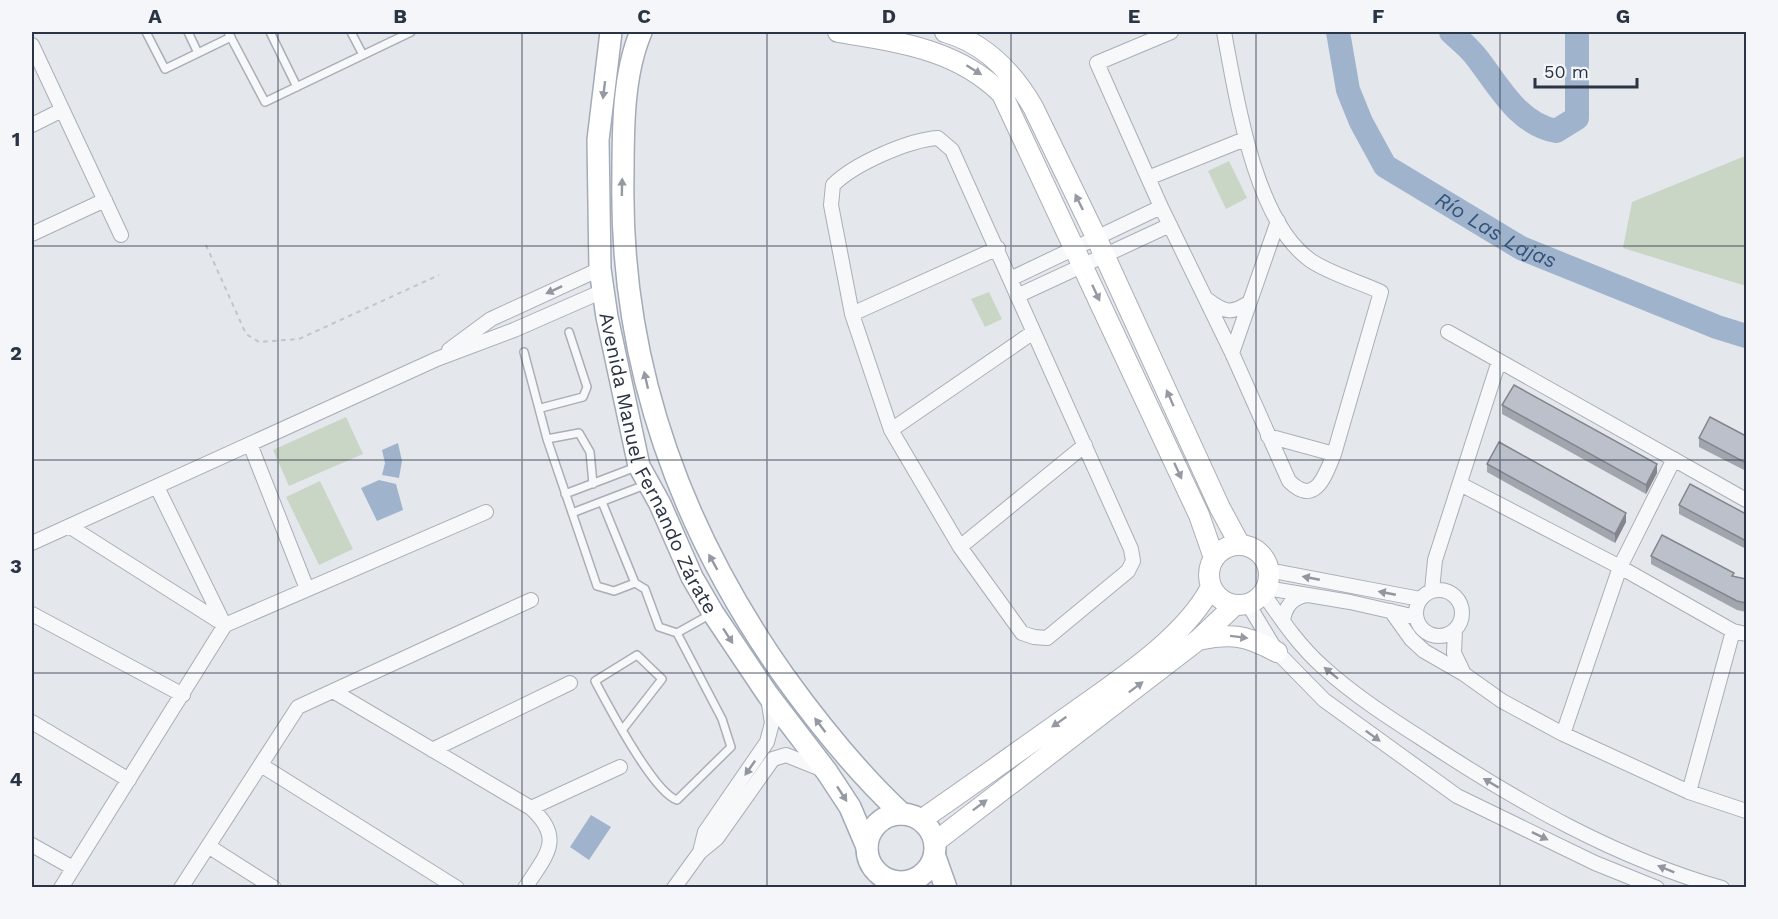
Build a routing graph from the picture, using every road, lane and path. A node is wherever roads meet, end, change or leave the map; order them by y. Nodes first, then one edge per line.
1 (146, 32) edge
2 (188, 32) edge
3 (270, 32) edge
4 (351, 32) edge
5 (411, 32) edge
6 (611, 32) edge
7 (641, 32) edge
8 (838, 32) edge
9 (945, 32) edge
10 (1171, 32) edge
11 (1224, 32) edge
12 (230, 34) edge
13 (395, 35) edge
14 (32, 45) edge
15 (198, 53) junction
16 (939, 53) junction
17 (363, 55) junction
18 (297, 87) junction
19 (62, 110) junction
20 (32, 125) edge
21 (1245, 139) junction
22 (1148, 177) junction
23 (105, 200) junction
24 (1161, 207) junction
25 (1278, 221) junction
26 (1170, 225) junction
27 (32, 234) edge
28 (122, 235) dead end
29 (1096, 237) junction
30 (206, 244) dead end
31 (1075, 247) junction
32 (998, 248) junction
33 (1105, 255) junction
34 (1083, 265) junction
35 (600, 269) junction
36 (439, 275) dead end
37 (1010, 279) junction
38 (603, 291) junction
39 (1017, 296) junction
40 (1205, 298) junction
41 (1250, 302) junction
42 (852, 314) junction
43 (569, 332) dead end
44 (1448, 332) dead end
45 (1032, 333) junction
46 (524, 352) dead end
47 (1232, 353) junction
48 (437, 359) junction
49 (1499, 360) junction
50 (541, 408) junction
51 (891, 430) junction
52 (1268, 436) junction
53 (547, 439) junction
54 (250, 444) junction
55 (1085, 445) junction
56 (1334, 454) junction
57 (1674, 459) junction
58 (644, 475) junction
59 (593, 484) junction
60 (1460, 484) junction
61 (157, 487) junction
62 (565, 494) junction
63 (1746, 500) edge
64 (602, 502) junction
65 (486, 512) dead end
66 (572, 513) junction
67 (69, 526) junction
68 (32, 543) edge
69 (1240, 545) junction
70 (960, 547) junction
71 (1214, 558) junction
72 (1620, 567) junction
73 (635, 583) junction
74 (1336, 583) junction
75 (1211, 587) junction
76 (307, 589) junction
77 (1432, 590) junction
78 (1256, 592) junction
79 (1308, 595) junction
80 (1332, 599) junction
81 (1420, 599) junction
82 (531, 600) dead end
83 (1391, 611) junction
84 (713, 613) junction
85 (32, 614) edge
86 (1283, 621) junction
87 (1419, 623) junction
88 (225, 626) junction
89 (1455, 630) junction
90 (1740, 632) edge
91 (677, 633) junction
92 (1197, 640) junction
93 (1424, 651) junction
94 (1277, 652) junction
95 (1464, 674) junction
96 (570, 682) dead end
97 (333, 691) junction
98 (183, 695) junction
99 (768, 695) junction
100 (32, 722) edge
101 (623, 729) junction
102 (1563, 734) junction
103 (432, 750) junction
104 (768, 754) junction
105 (261, 765) junction
106 (620, 766) dead end
107 (827, 772) junction
108 (129, 780) junction
109 (1689, 792) junction
110 (531, 808) junction
111 (1746, 811) edge
112 (912, 817) junction
113 (32, 845) edge
114 (208, 846) junction
115 (867, 847) junction
116 (935, 849) junction
117 (73, 868) junction
118 (898, 884) edge
119 (61, 888) edge
120 (182, 888) edge
121 (274, 888) edge
122 (457, 888) edge
123 (525, 888) edge
124 (674, 888) edge
125 (946, 888) edge
126 (1657, 888) edge
127 (1722, 888) edge

1 - 15 lane
2 - 15 lane
3 - 18 lane
4 - 17 lane
5 - 13 lane
6 -> 35 main road, Avenida Manuel Fernando Zárate
112 -> 7 main road, Avenida Manuel Fernando Zárate
8 - 16 street
9 - 16 lane
29 -> 9 street
10 - 22 street
11 - 21 street
12 - 15 lane
12 - 18 lane
13 - 17 lane
14 - 19 street
16 -> 31 street
17 - 18 lane
19 - 20 street
19 - 23 street
21 - 22 street
21 - 25 street
22 - 24 street
23 - 27 street
23 - 28 street
24 - 26 street
24 - 29 street
25 - 41 street
25 - 56 street
26 - 33 street
26 - 40 street
29 - 31 street
29 - 33 street
30 - 36 path
31 - 34 street
31 - 37 street
32 - 37 street
32 - 42 street
32 - 42 street
33 - 34 street
69 -> 33 street
34 - 39 street
34 -> 71 street
35 - 38 main road, Avenida Manuel Fernando Zárate
35 -> 48 street
37 - 39 street
38 - 48 street
38 - 58 main road, Avenida Manuel Fernando Zárate
39 - 45 street
40 - 41 street
40 - 47 street
41 - 47 street
42 - 51 street
43 - 50 lane
44 - 49 street
45 - 51 street
45 - 55 street
46 - 50 lane
47 - 52 street
48 - 54 street
49 - 57 street
49 - 60 street
50 - 53 lane
51 - 70 street
52 - 56 street
52 - 56 street
53 - 59 lane
53 - 62 lane
54 - 61 street
54 - 76 street
55 - 70 street
55 - 70 street
57 - 63 street
57 - 72 street
58 - 59 lane
58 - 64 lane
58 - 84 main road, Avenida Manuel Fernando Zárate
59 - 62 lane
60 - 72 street
60 - 77 street
61 - 67 street
61 - 88 street
62 - 66 lane
64 - 66 lane
64 - 73 lane
65 - 76 street
66 - 73 lane
67 - 68 street
67 - 88 street
69 - 71 street
69 - 78 street
71 - 75 street
72 - 90 street
72 - 102 street
73 - 91 lane
74 -> 78 street
74 - 80 street
81 -> 74 street
75 - 78 street
75 -> 112 street
76 - 88 street
77 - 81 street
77 - 89 street
78 - 79 street
78 - 86 street
78 - 92 street
78 - 94 street
79 - 80 street
79 - 86 street
80 - 83 street
81 - 87 street
82 - 97 street
83 - 87 street
83 - 93 street
84 - 91 lane
84 -> 99 main road, Avenida Manuel Fernando Zárate
85 - 98 street
127 -> 86 street
87 - 89 street
87 - 93 street
88 - 98 street
89 - 95 street
90 - 109 street
91 - 101 lane
92 -> 94 street
116 -> 92 street
93 - 95 street
94 -> 126 street
95 - 102 street
96 - 103 street
97 - 103 street
97 - 105 street
98 - 108 street
99 - 104 street
99 - 107 main road, Avenida Manuel Fernando Zárate
100 - 108 street
101 - 101 lane
102 - 109 street
103 - 110 street
104 - 107 street
104 - 124 street
105 - 114 street
105 - 122 street
106 - 110 street
107 -> 115 main road, Avenida Manuel Fernando Zárate
108 - 117 street
109 - 111 street
110 - 123 street
112 - 115 main road
112 - 116 main road
113 - 117 street
114 - 120 street
114 - 121 street
115 - 118 main road
116 - 118 main road
116 - 125 main road
117 - 119 street

